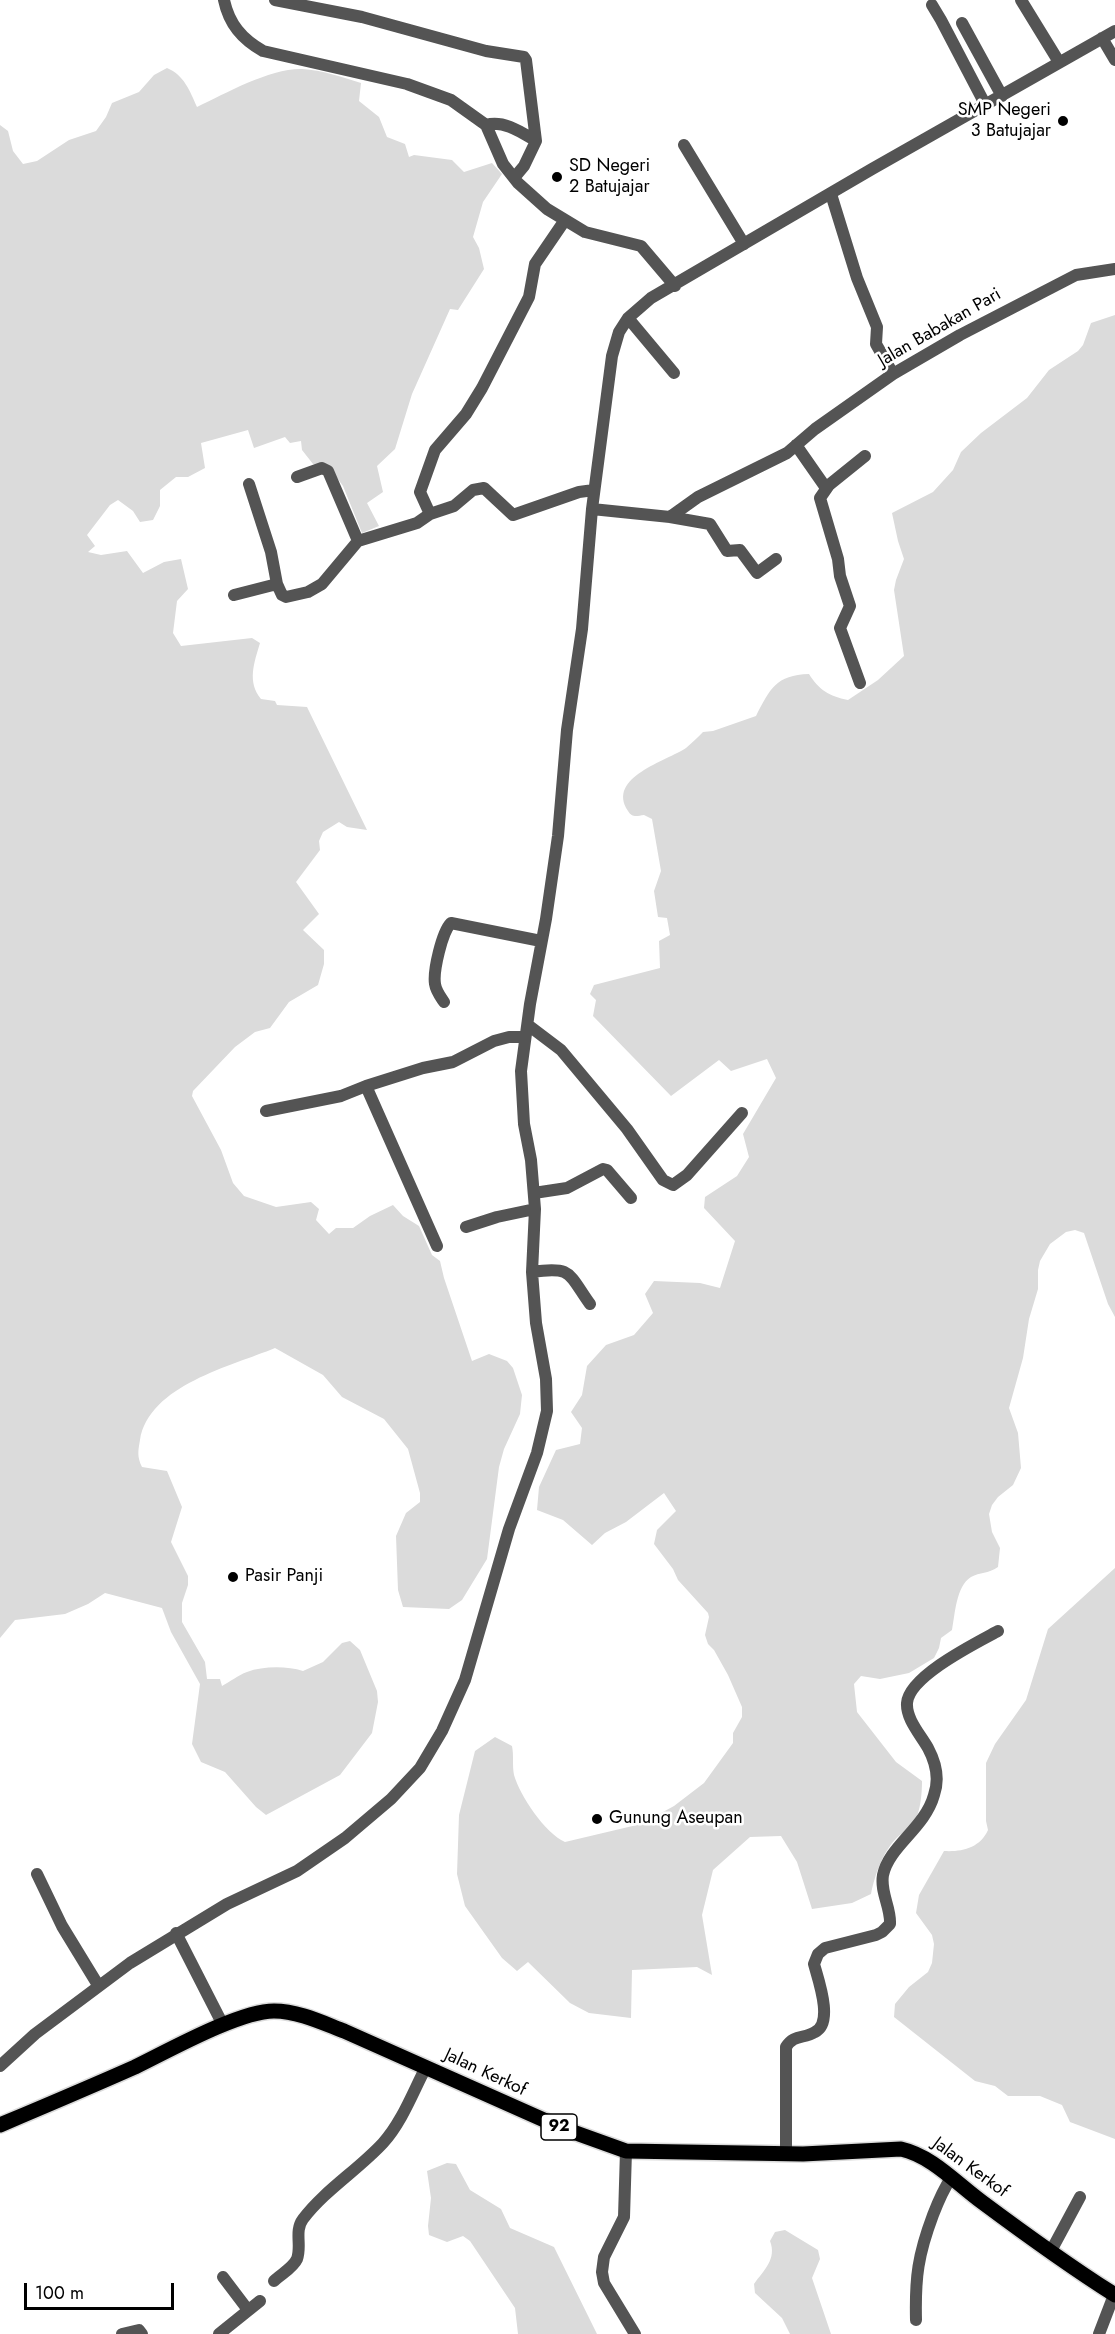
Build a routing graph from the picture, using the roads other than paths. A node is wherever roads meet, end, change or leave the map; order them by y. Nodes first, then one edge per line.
1 (224, 0) edge
2 (275, 0) edge
3 (1021, 0) edge
4 (932, 5) dead end
5 (962, 23) dead end
6 (1115, 31) edge
7 (1102, 38) junction
8 (1115, 60) edge
9 (1059, 62) junction
10 (1002, 96) junction
11 (986, 106) junction
12 (486, 125) junction
13 (536, 141) junction
14 (684, 145) dead end
15 (514, 178) junction
16 (831, 194) junction
17 (565, 220) junction
18 (744, 244) junction
19 (1115, 269) edge
20 (675, 286) junction
21 (628, 318) junction
22 (674, 373) dead end
23 (893, 374) junction
24 (796, 445) junction
25 (865, 456) dead end
26 (297, 477) dead end
27 (249, 484) dead end
28 (826, 488) junction
29 (594, 490) junction
30 (592, 509) junction
31 (430, 514) junction
32 (670, 517) junction
33 (358, 541) junction
34 (776, 559) dead end
35 (277, 584) junction
36 (234, 595) dead end
37 (860, 683) dead end
38 (541, 941) junction
39 (444, 1002) dead end
40 (526, 1031) junction
41 (366, 1086) junction
42 (266, 1111) dead end
43 (742, 1113) dead end
44 (534, 1193) junction
45 (631, 1198) dead end
46 (535, 1209) junction
47 (466, 1227) dead end
48 (437, 1246) dead end
49 (532, 1272) junction
50 (590, 1304) dead end
51 (998, 1631) dead end
52 (37, 1874) dead end
53 (176, 1934) junction
54 (98, 1985) junction
55 (223, 2025) junction
56 (0, 2065) edge
57 (426, 2067) junction
58 (0, 2125) edge
59 (626, 2151) junction
60 (786, 2154) junction
61 (951, 2178) junction
62 (1080, 2197) dead end
63 (1051, 2251) junction
64 (223, 2277) dead end
65 (274, 2281) dead end
66 (1115, 2295) edge
67 (260, 2301) dead end
68 (248, 2310) junction
69 (916, 2320) dead end
70 (122, 2334) edge
71 (142, 2334) edge
72 (219, 2334) edge
73 (636, 2334) edge
74 (1099, 2334) edge

1 - 12 street
2 - 13 street
3 - 9 street
4 - 11 street
5 - 10 street
6 - 7 street
7 - 8 street
7 - 9 street
9 - 10 street
10 - 11 street
11 - 16 street
12 - 13 street
12 - 15 street
13 - 15 street
14 - 18 street
15 - 17 street
16 - 18 street
16 - 23 street
17 - 20 street
17 - 31 street
18 - 20 street
19 - 23 street, Jalan Babakan Pari
20 - 21 street
21 - 22 street
21 - 29 street
23 - 24 street, Jalan Babakan Pari
24 - 28 street
24 - 32 street, Jalan Babakan Pari
25 - 28 street
26 - 33 street
27 - 35 street
28 - 37 street
29 - 30 street
29 - 31 street
30 - 32 street
30 - 38 street
31 - 33 street
32 - 34 street
33 - 35 street
35 - 36 street
38 - 39 street
38 - 40 street
40 - 41 street
40 - 43 street
40 - 44 street
41 - 42 street
41 - 48 street
44 - 45 street
44 - 46 street
46 - 47 street
46 - 49 street
49 - 50 street
49 - 53 street
51 - 60 street
52 - 54 street
53 - 54 street
53 - 55 street
54 - 56 street
55 - 57 main road, Jalan Kerkof / 92
55 - 58 main road, Jalan Kerkof / 92
57 - 59 main road, Jalan Kerkof / 92
57 - 65 street
59 - 60 main road, Jalan Kerkof / 92
59 - 73 street
60 - 61 main road, Jalan Kerkof / 92
61 - 63 main road, Jalan Kerkof / 92
61 - 69 street
62 - 63 street
63 - 66 main road, Jalan Kerkof / 92
64 - 68 street
66 - 74 street
67 - 68 street
68 - 72 street
70 - 71 street

